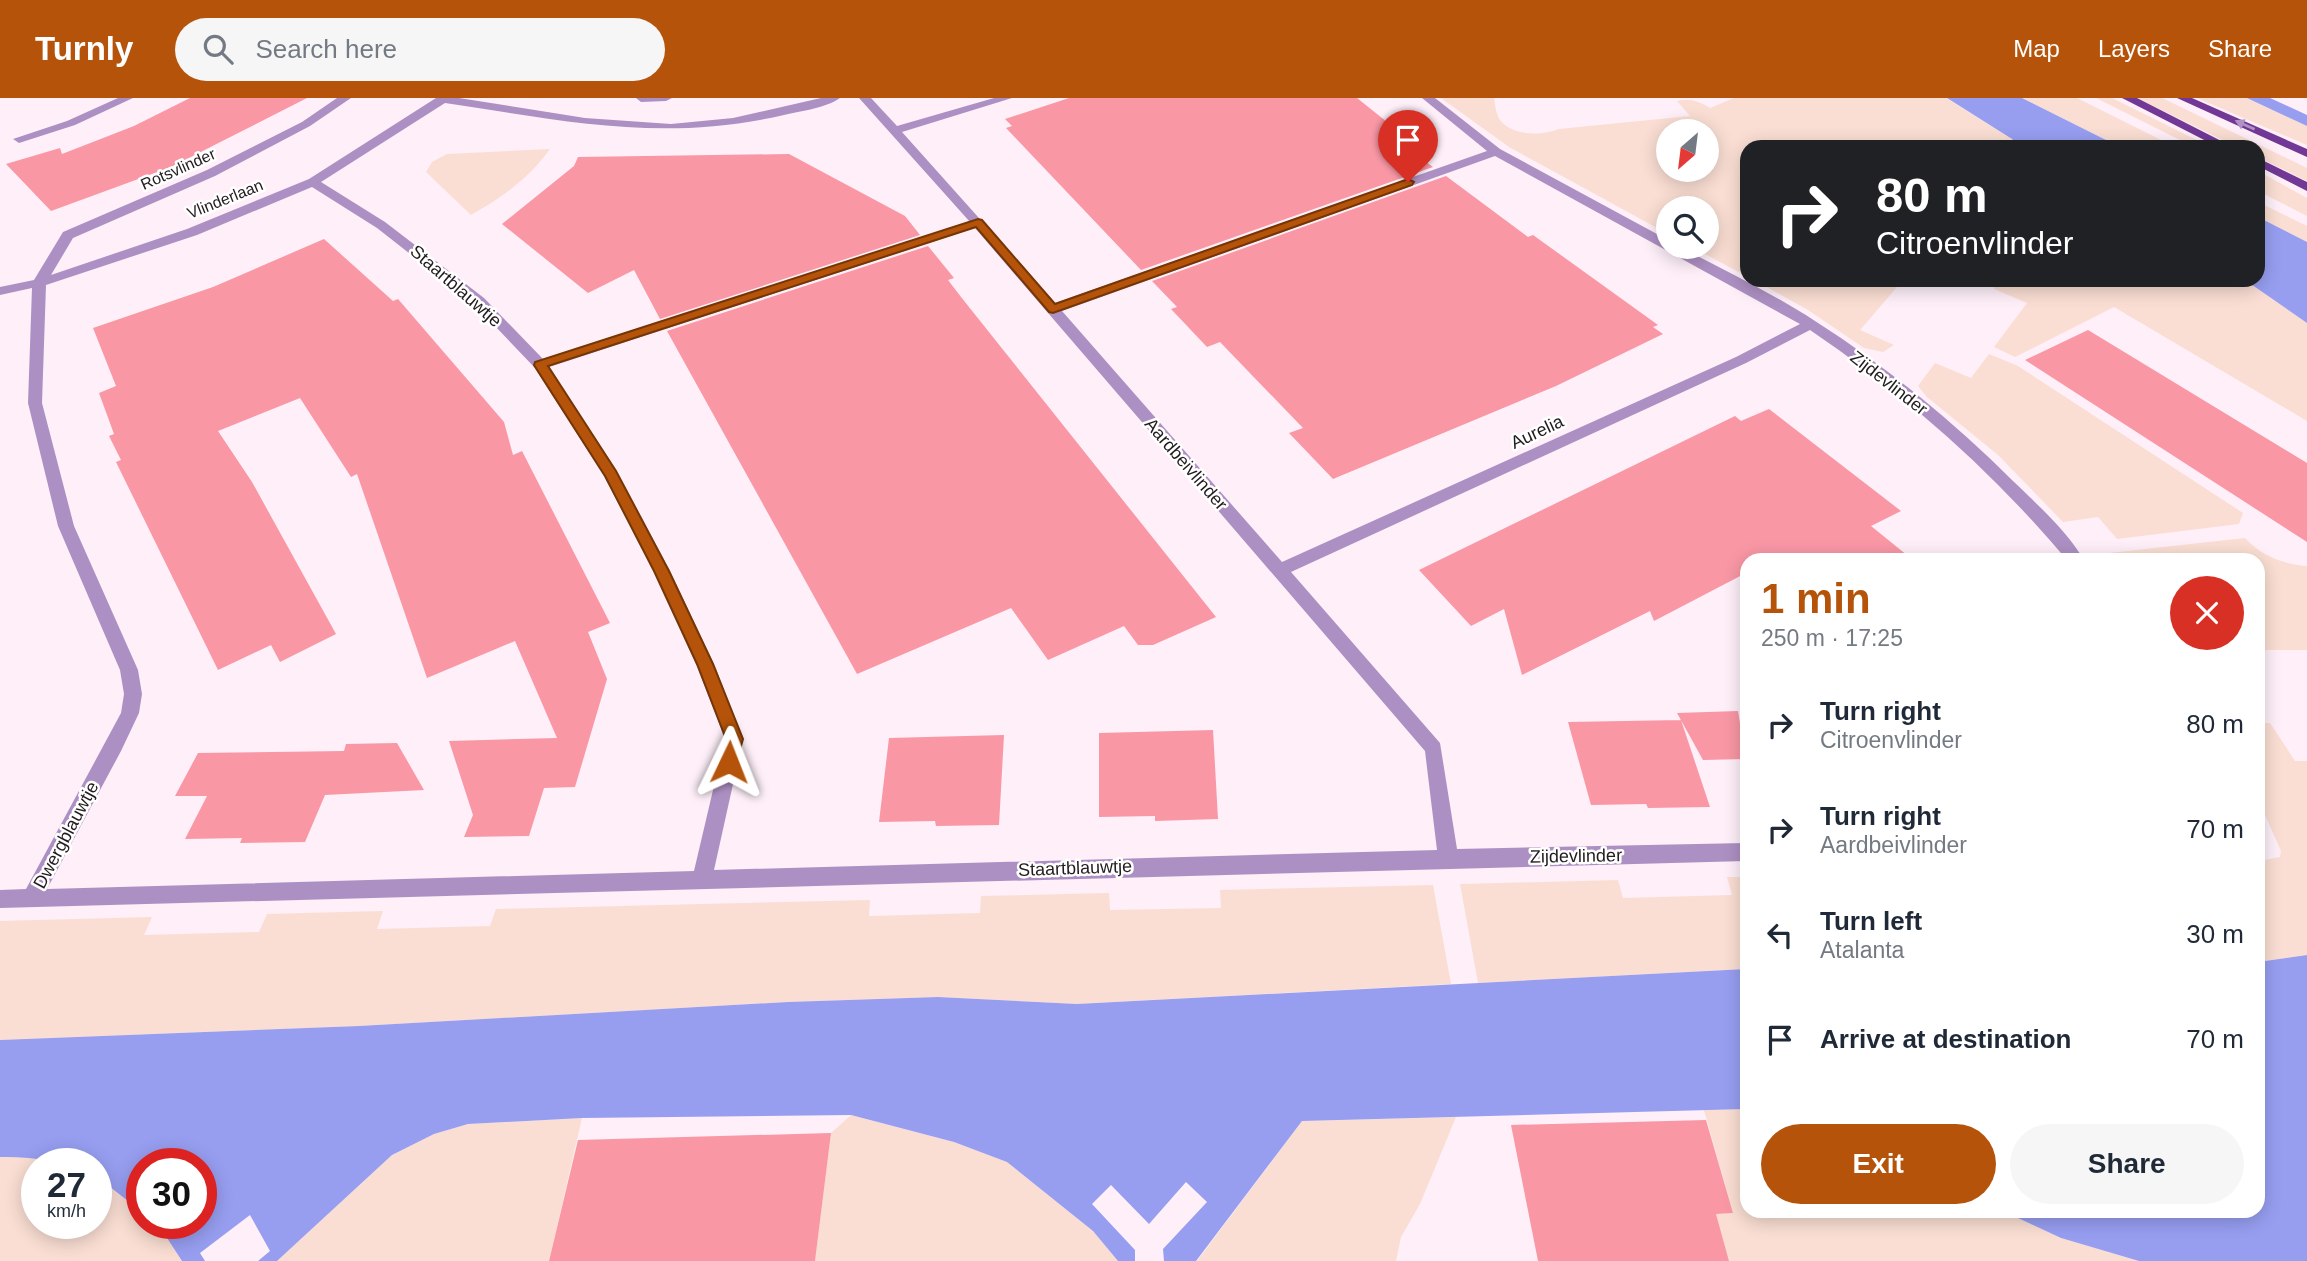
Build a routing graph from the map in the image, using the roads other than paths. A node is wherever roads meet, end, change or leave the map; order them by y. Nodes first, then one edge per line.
1 (127, 98) edge
2 (345, 98) edge
3 (666, 98) edge
4 (865, 98) edge
5 (1006, 98) edge
6 (1428, 98) edge
7 (2128, 98) edge
8 (2183, 98) edge
9 (443, 99) edge
10 (641, 99) edge
11 (828, 99) edge
12 (895, 130) junction
13 (19, 139) dead end
14 (2213, 140) edge
15 (1496, 152) junction
16 (2307, 153) edge
17 (2265, 166) edge
18 (313, 182) junction
19 (2307, 187) edge
20 (978, 223) junction
21 (1656, 239) edge
22 (1693, 259) edge
23 (38, 282) junction
24 (1740, 285) edge
25 (1744, 287) edge
26 (0, 291) edge
27 (1053, 309) junction
28 (1811, 324) junction
29 (540, 365) junction
30 (2070, 553) edge
31 (1278, 571) junction
32 (1740, 852) edge
33 (1448, 858) junction
34 (702, 878) junction
35 (629, 883) joint
36 (32, 898) junction
37 (0, 899) edge

1 - 13 street
2 - 23 street, Rotsvlinder
3 - 10 street
4 - 12 street, Aardbeivlinder
5 - 12 street
6 - 15 street, Zijdevlinder
7 - 14 main road
16 -> 8 main road
9 - 11 street
9 - 18 street, Vlinderlaan
12 - 20 street, Aardbeivlinder
15 - 21 street, Zijdevlinder
15 - 27 street
17 - 19 main road
18 - 23 street, Vlinderlaan
18 - 29 street, Staartblauwtje
20 - 27 street, Aardbeivlinder
20 - 29 street
22 - 24 street, Zijdevlinder
23 - 26 street, Vlinderlaan
23 - 36 street, Dwergblauwtje
25 - 28 street, Zijdevlinder
27 - 31 street, Aardbeivlinder
28 - 30 street, Zijdevlinder
28 - 31 street, Aurelia
29 - 34 street, Staartblauwtje
31 - 33 street, Aardbeivlinder
32 - 33 street, Zijdevlinder
33 - 34 street, Staartblauwtje
34 - 35 street, Staartblauwtje
35 - 36 street, Dwergblauwtje
36 - 37 street

